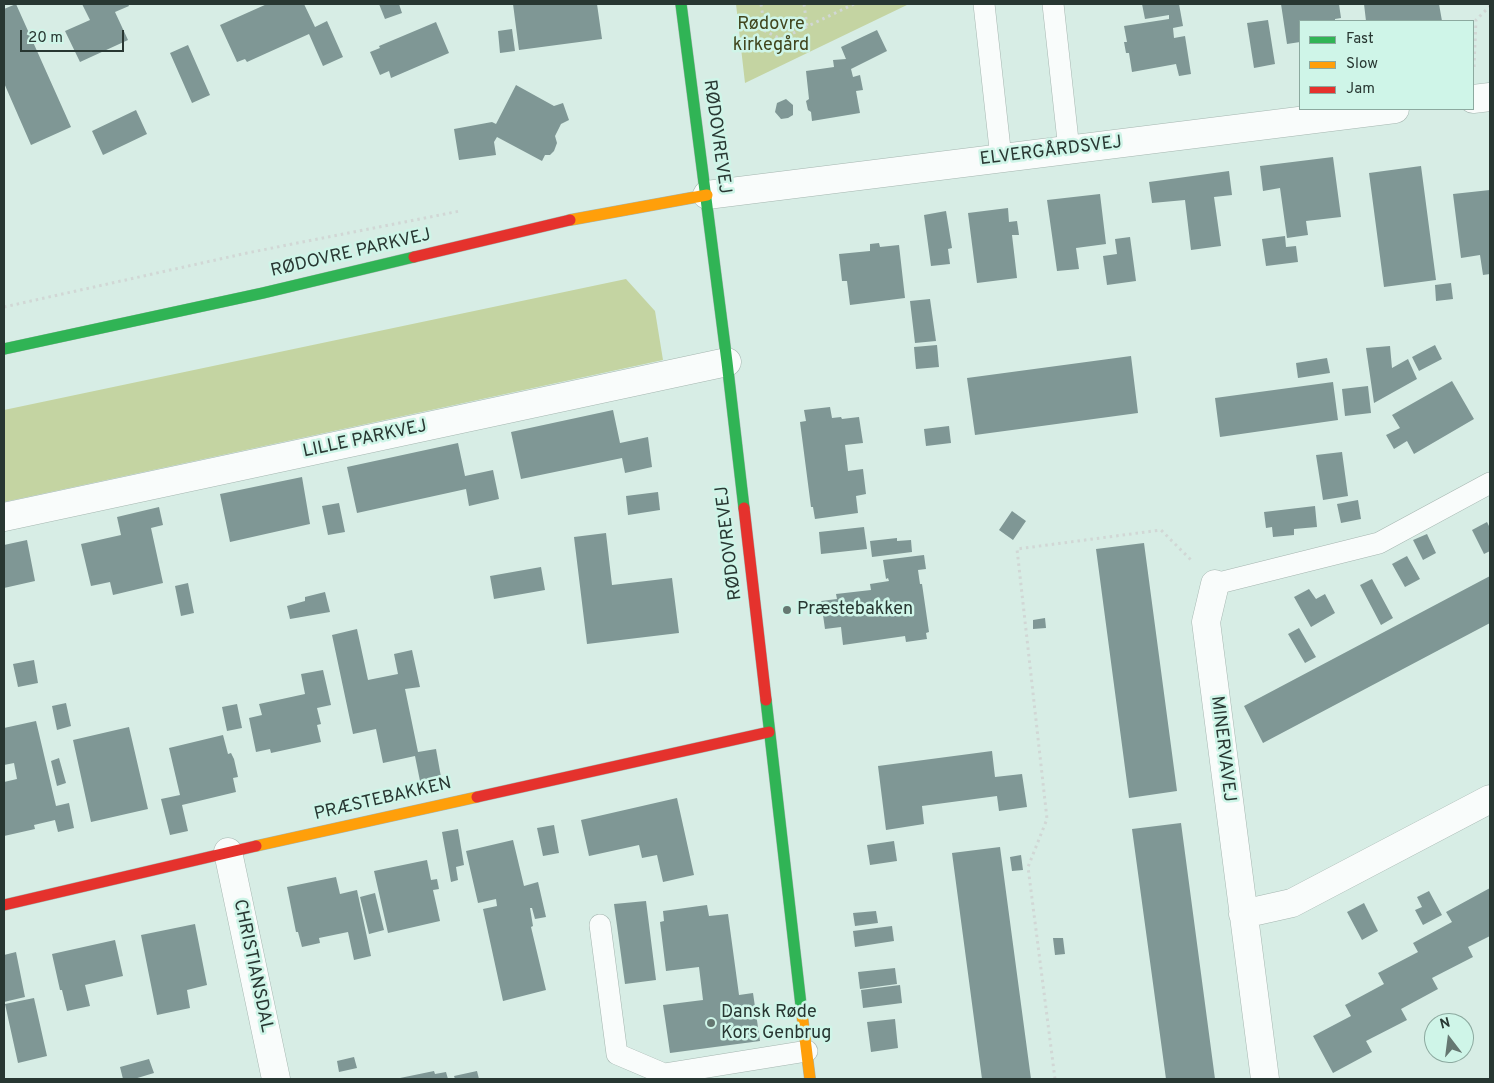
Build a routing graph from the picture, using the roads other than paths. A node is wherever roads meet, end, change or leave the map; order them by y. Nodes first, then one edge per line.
1 (682, 4) edge
2 (984, 4) edge
3 (1053, 4) edge
4 (1490, 97) edge
5 (1474, 99) edge
6 (1387, 110) edge
7 (1069, 150) junction
8 (1001, 158) junction
9 (707, 195) junction
10 (4, 349) edge
11 (727, 362) junction
12 (1490, 483) edge
13 (4, 518) edge
14 (1215, 584) joint
15 (770, 732) junction
16 (1490, 799) edge
17 (228, 852) junction
18 (4, 905) edge
19 (1243, 914) junction
20 (600, 925) dead end
21 (807, 1051) junction
22 (276, 1079) edge
23 (810, 1079) edge
24 (1265, 1079) edge

1 - 9 street, RØDOVREVEJ
2 - 8 lane
3 - 7 lane
4 - 5 street
6 - 7 street, ELVERGÅRDSVEJ
7 - 8 street, ELVERGÅRDSVEJ
8 - 9 street, ELVERGÅRDSVEJ
9 - 10 street, RØDOVRE PARKVEJ
9 - 11 street, RØDOVREVEJ
11 - 13 street, LILLE PARKVEJ
11 - 15 street, RØDOVREVEJ
12 - 14 lane
14 - 19 street, MINERVAVEJ
15 - 17 street, PRÆSTEBAKKEN
15 - 21 street, RØDOVREVEJ
16 - 19 street
17 - 18 street, PRÆSTEBAKKEN
17 - 22 street, CHRISTIANSDAL
19 - 24 street, MINERVAVEJ
20 - 21 lane
21 - 23 street, RØDOVREVEJ

